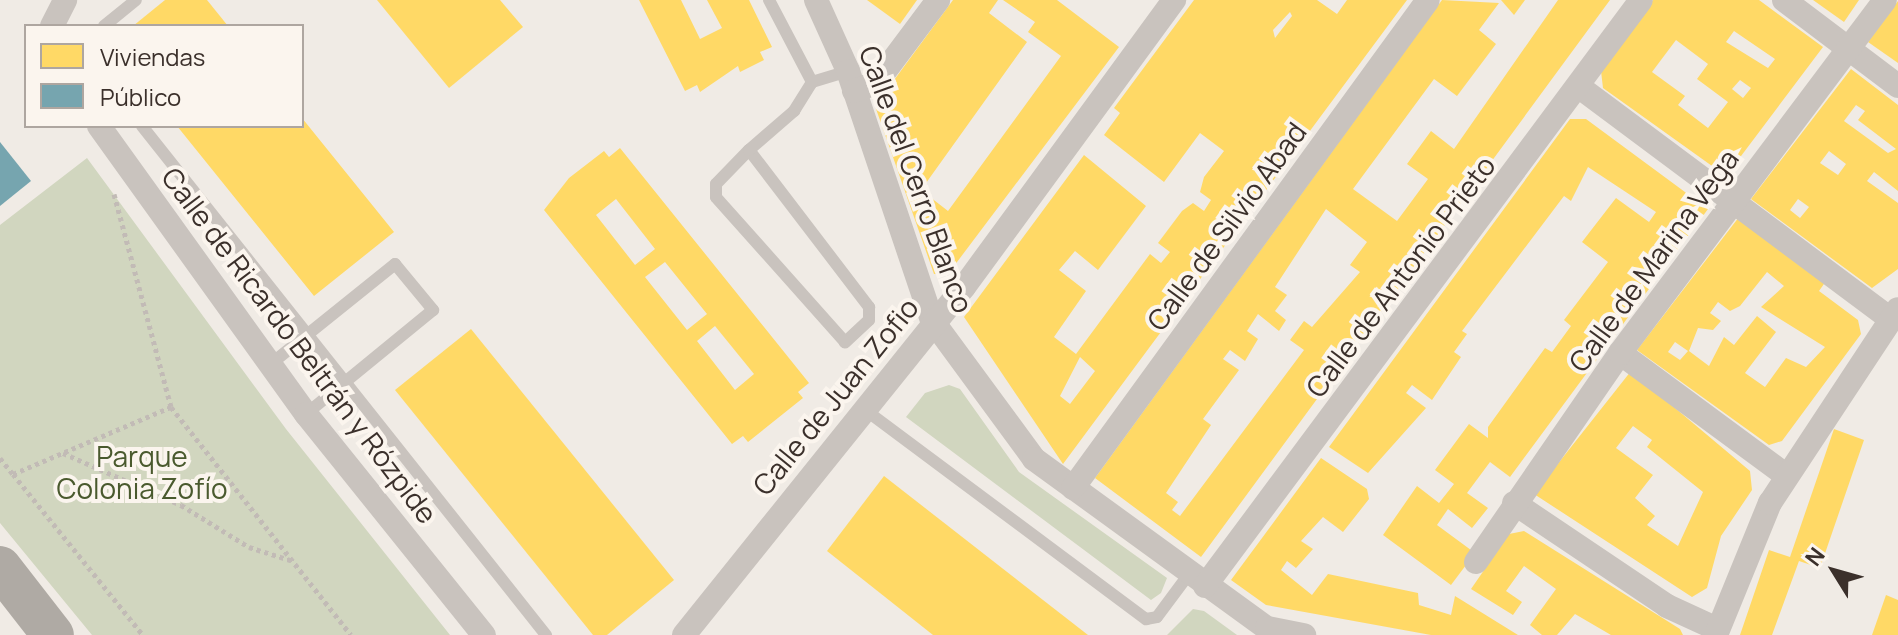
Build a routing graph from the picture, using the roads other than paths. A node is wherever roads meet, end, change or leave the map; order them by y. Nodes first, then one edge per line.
1 (65, 0) edge
2 (136, 0) edge
3 (769, 0) edge
4 (816, 0) edge
5 (938, 0) edge
6 (1173, 0) edge
7 (1428, 0) edge
8 (1641, 0) edge
9 (1784, 0) edge
10 (1885, 0) edge
11 (53, 24) edge
12 (106, 24) edge
13 (1849, 49) junction
14 (851, 81) junction
15 (812, 82) junction
16 (1578, 86) junction
17 (1898, 86) edge
18 (100, 128) edge
19 (144, 128) edge
20 (749, 150) junction
21 (1731, 203) junction
22 (1895, 314) edge
23 (932, 320) junction
24 (305, 336) junction
25 (1620, 353) junction
26 (272, 363) junction
27 (343, 385) junction
28 (861, 407) junction
29 (306, 414) junction
30 (1787, 476) junction
31 (1073, 488) junction
32 (1514, 503) junction
33 (1476, 562) dead end
34 (0, 567) edge
35 (1197, 580) junction
36 (0, 612) edge
37 (1716, 632) edge
38 (20, 635) edge
39 (53, 635) edge
40 (484, 635) edge
41 (546, 635) edge
42 (684, 635) edge
43 (1304, 635) edge

1 - 11 street
2 - 12 lane
3 - 15 lane
4 - 14 street, Calle del Cerro Blanco
5 - 14 street
6 - 23 street, Calle de Juan Zofio
7 - 31 street, Calle de Silvio Abad
8 - 16 street, Calle de Antonio Prieto
9 - 13 street
10 - 13 street, Calle de Marina Vega
13 - 17 street
13 - 21 street, Calle de Marina Vega
14 - 15 lane
14 - 23 street, Calle del Cerro Blanco
15 - 20 lane
16 - 21 street
16 - 35 street, Calle de Antonio Prieto
18 - 26 street, Calle de Ricardo Beltrán y Rózpide
19 - 24 lane
20 - 20 lane
21 - 22 street
21 - 25 street, Calle de Marina Vega
22 - 30 street
23 - 28 street, Calle de Juan Zofio
23 - 31 street, Calle del Cerro Blanco
24 - 26 lane
24 - 27 lane
24 - 27 lane
25 - 30 street
25 - 32 street, Calle de Marina Vega
26 - 29 street, Calle de Ricardo Beltrán y Rózpide
27 - 29 lane
27 - 41 lane
28 - 35 lane
28 - 42 street, Calle de Juan Zofio
29 - 40 street, Calle de Ricardo Beltrán y Rózpide
30 - 37 street
31 - 35 street, Calle del Cerro Blanco
32 - 33 street, Calle de Marina Vega
32 - 37 street
34 - 39 highway
35 - 43 street, Calle del Cerro Blanco
36 - 38 highway

